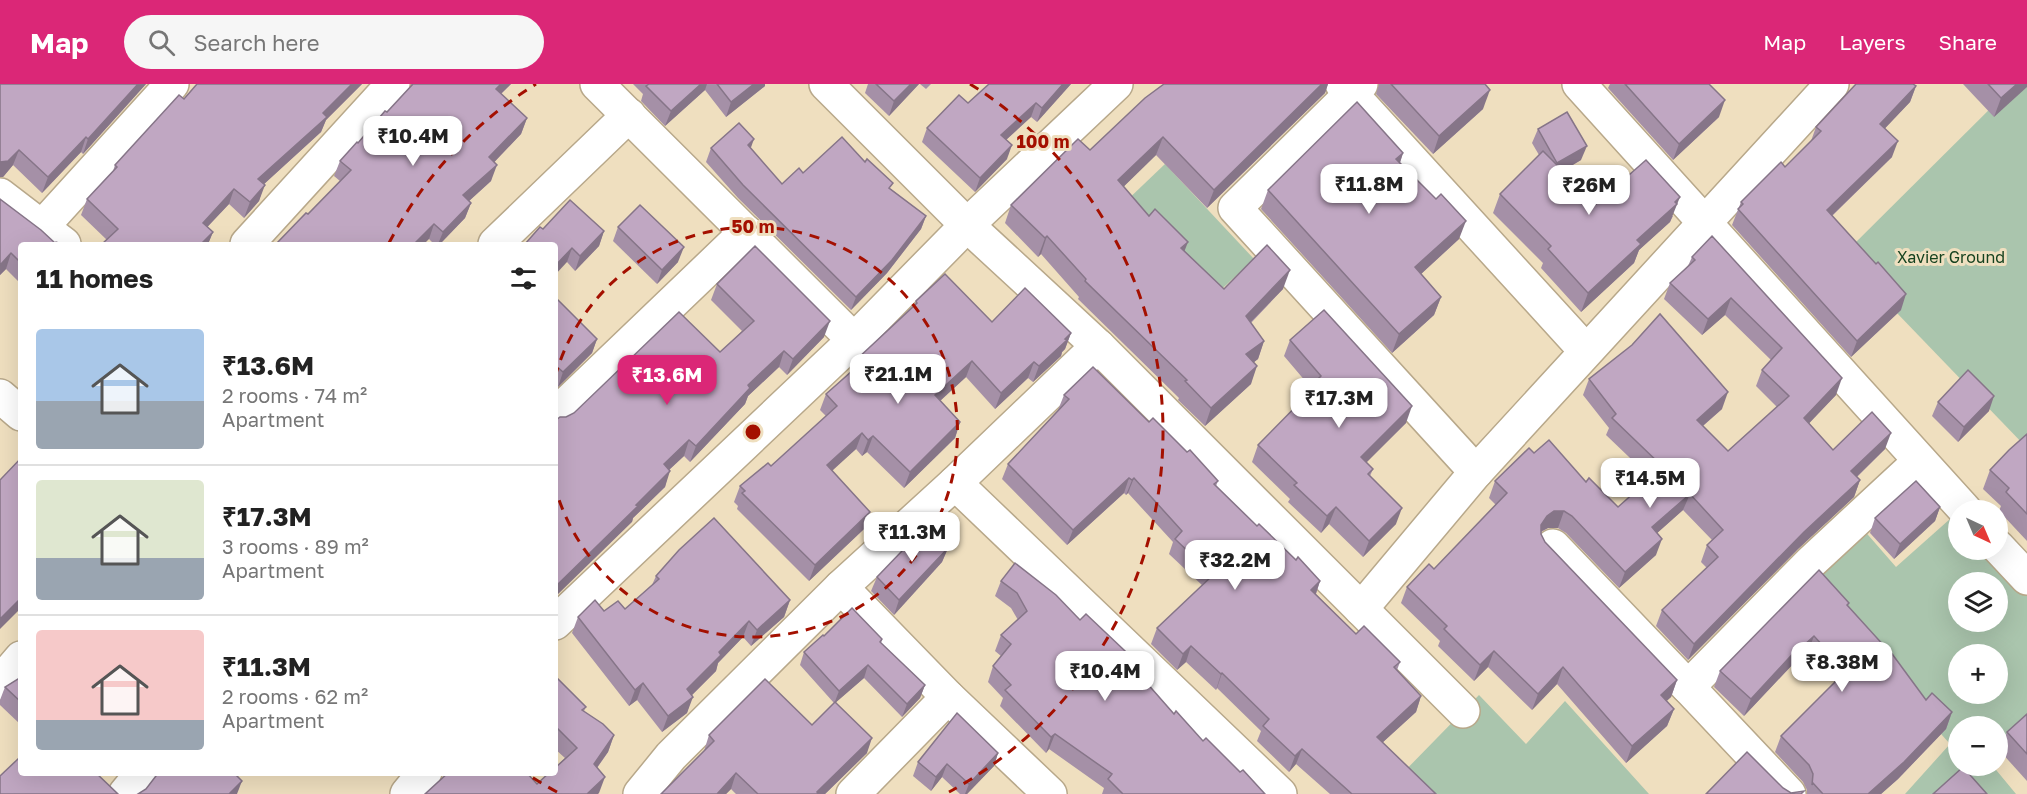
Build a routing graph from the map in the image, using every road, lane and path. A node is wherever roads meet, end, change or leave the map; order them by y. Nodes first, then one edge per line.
1 (172, 84) edge
2 (393, 84) edge
3 (597, 84) edge
4 (1116, 84) edge
5 (1579, 84) edge
6 (1832, 84) edge
7 (834, 87) edge
8 (1351, 87) edge
9 (629, 115) junction
10 (0, 195) edge
11 (1705, 222) junction
12 (966, 225) junction
13 (746, 232) junction
14 (52, 236) edge
15 (249, 242) edge
16 (497, 242) edge
17 (854, 340) junction
18 (1098, 346) junction
19 (1586, 351) junction
20 (0, 396) edge
21 (18, 411) edge
22 (558, 412) edge
23 (1920, 461) junction
24 (1476, 472) junction
25 (955, 483) junction
26 (1956, 500) edge
27 (1553, 546) dead end
28 (2008, 558) edge
29 (2027, 578) edge
30 (841, 587) junction
31 (1361, 609) junction
32 (558, 620) edge
33 (1688, 687) junction
34 (948, 697) junction
35 (1464, 711) dead end
36 (140, 776) edge
37 (422, 776) edge
38 (125, 794) edge
39 (407, 794) edge
40 (640, 794) edge
41 (853, 794) edge
42 (1050, 794) edge
43 (1280, 794) edge
44 (1789, 794) edge

1 - 14 street
2 - 15 street
3 - 9 street
4 - 12 street
5 - 11 street
6 - 11 street
7 - 12 street
8 - 19 street
8 - 24 street
9 - 13 street
9 - 16 street
10 - 14 street
11 - 19 street
11 - 23 street
12 - 17 street
12 - 18 street
13 - 17 street
13 - 22 street
17 - 32 street
18 - 25 street
18 - 31 street
19 - 24 street
20 - 21 street
23 - 26 street
23 - 33 street
24 - 31 street
25 - 30 street
25 - 43 street
27 - 33 street
28 - 29 street
30 - 34 street
30 - 40 street
31 - 35 street
33 - 44 street
34 - 41 street
34 - 42 street
36 - 38 street
37 - 39 street

